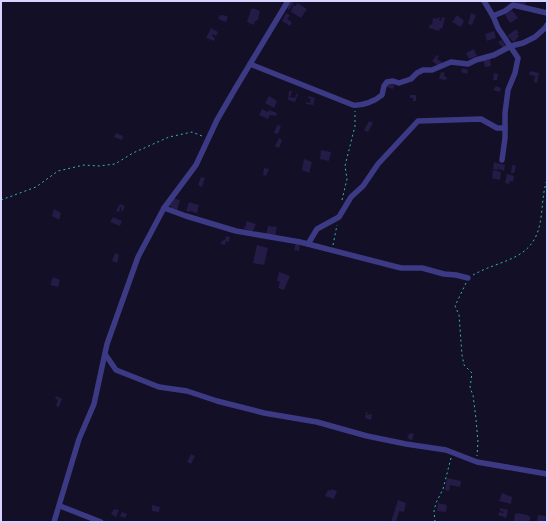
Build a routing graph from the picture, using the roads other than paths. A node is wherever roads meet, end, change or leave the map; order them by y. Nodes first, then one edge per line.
1 (288, 1) edge
2 (484, 1) edge
3 (547, 13) edge
4 (493, 16) junction
5 (547, 24) edge
6 (511, 46) junction
7 (250, 64) junction
8 (506, 128) junction
9 (502, 160) dead end
10 (164, 208) junction
11 (308, 244) junction
12 (468, 278) road end
13 (105, 354) junction
14 (547, 474) edge
15 (60, 506) junction
16 (54, 522) edge
17 (101, 522) edge

1 - 7 street
2 - 4 street
3 - 4 street
4 - 6 street
5 - 6 street
6 - 7 street
6 - 8 street
7 - 10 street
8 - 9 street
8 - 11 street
10 - 11 street
10 - 13 street
11 - 12 street
13 - 14 street
13 - 15 street
15 - 16 street
15 - 17 street

